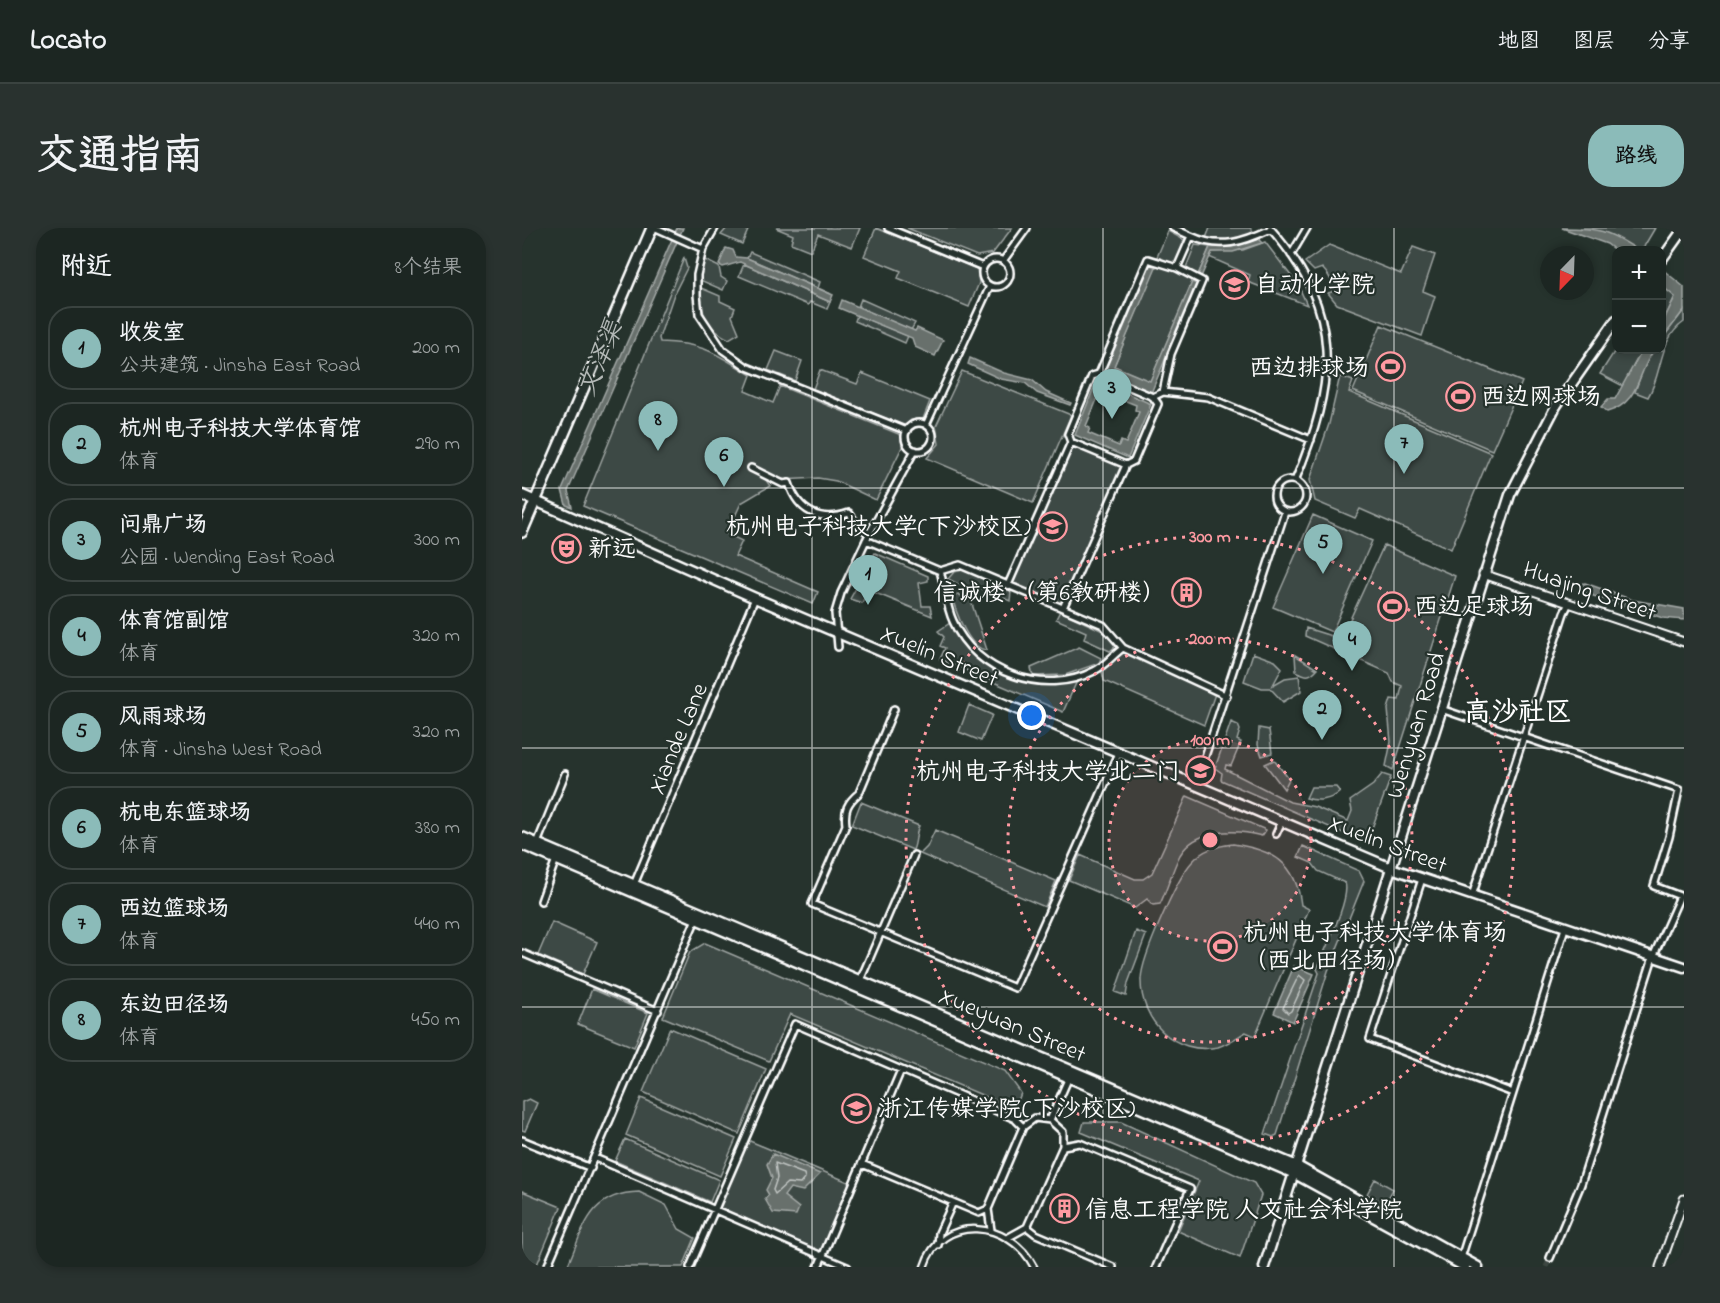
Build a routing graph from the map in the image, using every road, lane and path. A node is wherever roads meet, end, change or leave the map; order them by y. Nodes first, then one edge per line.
1 (654, 228) edge
2 (715, 228) edge
3 (888, 228) edge
4 (1027, 228) edge
5 (1173, 228) edge
6 (1270, 228) edge
7 (1307, 228) edge
8 (1684, 228) edge
9 (1191, 236) junction
10 (703, 249) junction
11 (1666, 253) edge
12 (1291, 255) junction
13 (1003, 261) junction
14 (983, 267) junction
15 (1178, 268) junction
16 (990, 286) junction
17 (1612, 327) edge
18 (1099, 374) junction
19 (1163, 392) junction
20 (1154, 397) junction
21 (926, 425) junction
22 (907, 431) junction
23 (1311, 440) junction
24 (1071, 442) junction
25 (915, 450) junction
26 (1126, 465) junction
27 (751, 468) dead end
28 (1295, 481) junction
29 (522, 495) edge
30 (535, 501) junction
31 (1285, 512) junction
32 (522, 532) edge
33 (869, 534) junction
34 (866, 540) junction
35 (940, 571) junction
36 (1483, 574) junction
37 (1008, 585) junction
38 (755, 598) junction
39 (1569, 603) junction
40 (1063, 608) junction
41 (836, 631) junction
42 (1684, 642) edge
43 (838, 647) dead end
44 (1123, 648) junction
45 (1227, 696) junction
46 (894, 709) dead end
47 (1440, 709) junction
48 (1523, 736) junction
49 (1119, 753) junction
50 (565, 774) dead end
51 (1196, 784) junction
52 (1282, 821) junction
53 (1276, 834) dead end
54 (522, 837) edge
55 (522, 845) edge
56 (535, 847) junction
57 (914, 855) dead end
58 (556, 859) junction
59 (1391, 868) junction
60 (1422, 879) junction
61 (632, 888) junction
62 (1472, 896) junction
63 (541, 901) dead end
64 (696, 919) junction
65 (1565, 928) junction
66 (881, 932) junction
67 (522, 953) edge
68 (1653, 957) junction
69 (1684, 967) edge
70 (859, 984) junction
71 (658, 1011) junction
72 (901, 1070) junction
73 (1069, 1077) junction
74 (1513, 1093) junction
75 (1050, 1120) junction
76 (1023, 1127) junction
77 (522, 1140) edge
78 (1063, 1146) junction
79 (596, 1158) junction
80 (862, 1164) junction
81 (591, 1168) junction
82 (1296, 1170) junction
83 (1684, 1199) edge
84 (953, 1202) junction
85 (988, 1209) junction
86 (715, 1210) junction
87 (1681, 1217) edge
88 (1027, 1227) junction
89 (991, 1230) junction
90 (1009, 1237) junction
91 (938, 1245) junction
92 (822, 1256) junction
93 (1550, 1258) tunnel mouth
94 (1461, 1263) edge
95 (547, 1267) edge
96 (690, 1267) edge
97 (818, 1267) edge
98 (848, 1267) edge
99 (924, 1267) edge
100 (1034, 1267) edge
101 (1113, 1267) edge
102 (1156, 1267) edge
103 (1264, 1267) edge
104 (1478, 1267) edge
105 (1660, 1267) edge

1 - 10 street
1 - 30 main road
2 - 10 street
3 - 14 street
4 - 13 street
5 - 9 street
6 - 9 street
6 - 12 street
7 - 12 street
8 - 11 main road
9 - 15 street
10 - 22 street
12 - 23 street
13 - 14 street
13 - 16 street
14 - 16 street
15 - 18 street
15 - 19 street
16 - 21 street
17 - 36 main road, Wenyuan Road
18 - 20 street
18 - 24 street
19 - 20 street
19 - 23 street
20 - 26 street
21 - 22 street
21 - 25 street
22 - 25 street
23 - 28 street
24 - 26 street
24 - 37 street
25 - 33 street
26 - 40 street
27 - 33 street
28 - 31 street
28 - 31 street
29 - 30 main road, Xuelin Street
30 - 32 main road
30 - 38 main road, Xuelin Street
31 - 45 street
33 - 34 street
34 - 35 street
34 - 41 street
35 - 37 street
35 - 44 street
36 - 39 street, Huajing Street
36 - 47 main road, Wenyuan Road
37 - 40 street
38 - 41 main road, Xuelin Street
38 - 61 street, Xiande Lane
39 - 42 street, Huajing Street
39 - 48 street
40 - 44 street
41 - 43 street
41 - 49 main road, Xuelin Street
44 - 45 street
45 - 51 street
46 - 66 street
47 - 48 street
47 - 59 main road, Wenyuan Road
48 - 62 street
48 - 68 street
49 - 51 main road, Xuelin Street
49 - 66 street
50 - 56 street
51 - 52 main road, Xuelin Street
52 - 53 street
52 - 59 main road, Xuelin Street
54 - 56 main road, Xueyuan Street
55 - 56 main road, Xueyuan Street
56 - 58 main road, Xueyuan Street
56 - 61 main road, Xueyuan Street
57 - 66 street
58 - 61 main road, Xueyuan Street
58 - 63 street
59 - 60 main road, Xuelin Street
59 - 82 main road, Wenyuan Road
60 - 62 main road, Xuelin Street
60 - 74 street
61 - 64 main road, Xueyuan Street
61 - 70 main road, Xueyuan Street
62 - 65 main road, Xuelin Street
64 - 70 main road, Xueyuan Street
64 - 71 street
65 - 68 main road, Xuelin Street
65 - 74 street
66 - 70 street
67 - 71 street
68 - 69 main road, Xuelin Street
68 - 93 street
70 - 73 main road, Xueyuan Street
70 - 82 main road, Xueyuan Street
71 - 79 street
72 - 76 street
72 - 80 street
72 - 86 street
73 - 75 street
73 - 82 main road, Xueyuan Street
74 - 94 street
75 - 76 street
75 - 78 street
76 - 85 street
77 - 81 street
78 - 88 street
78 - 102 street
79 - 81 street
79 - 86 street
80 - 84 street
80 - 92 street
81 - 95 street
82 - 94 main road, Xueyuan Street
82 - 103 main road, Wenyuan Road
83 - 87 street
84 - 85 street
84 - 91 street
85 - 89 street
86 - 92 street
86 - 96 street
87 - 105 street
88 - 90 street
88 - 101 street
89 - 90 street
89 - 91 street
90 - 100 street
91 - 99 street
92 - 97 street
92 - 98 street
94 - 104 main road, Xueyuan Street

